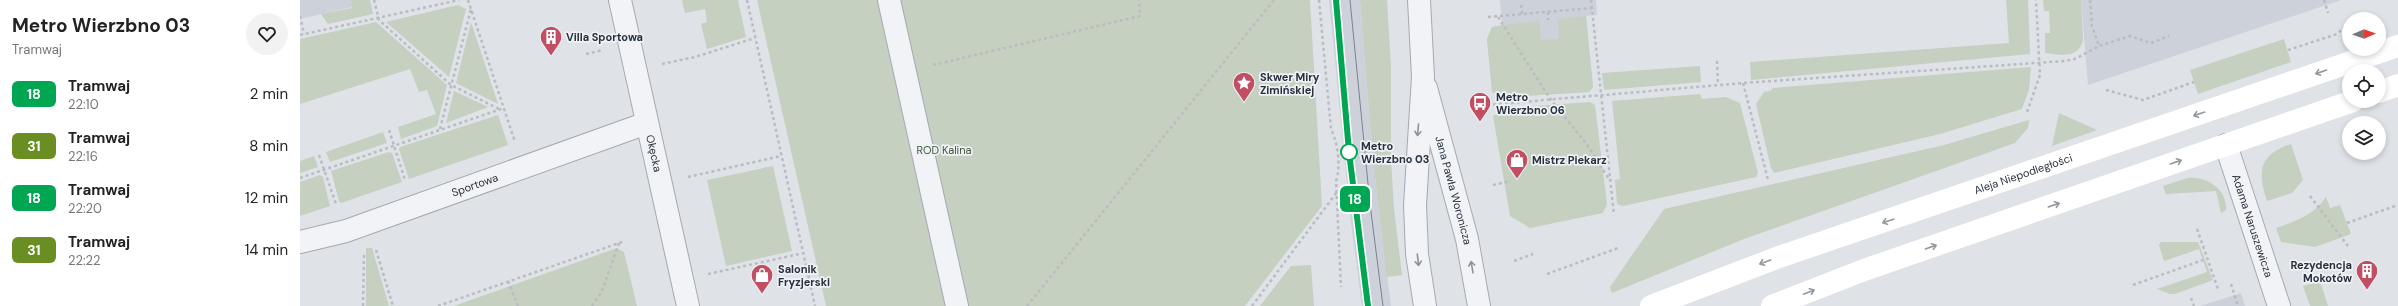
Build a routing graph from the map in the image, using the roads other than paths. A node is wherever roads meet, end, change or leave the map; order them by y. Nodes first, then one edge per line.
1 (620, 0) edge
2 (888, 0) edge
3 (1419, 0) edge
4 (2398, 46) edge
5 (1423, 77) junction
6 (2398, 85) edge
7 (2386, 89) edge
8 (2342, 105) edge
9 (647, 123) junction
10 (2226, 145) junction
11 (300, 242) edge
12 (688, 306) edge
13 (957, 306) edge
14 (1425, 306) edge
15 (1479, 306) edge
16 (1651, 306) edge
17 (1772, 306) edge
18 (2279, 306) edge

1 - 9 street, Okęcka
2 - 13 street
3 - 5 street, Jana Pawła Woronicza
4 -> 16 main road, Aleja Niepodległości
5 -> 14 street, Jana Pawła Woronicza
15 -> 5 street, Jana Pawła Woronicza
6 - 7 main road
8 - 10 main road
9 - 11 street, Sportowa
9 - 12 street, Okęcka
17 -> 10 main road
10 - 18 street, Adama Naruszewicza

